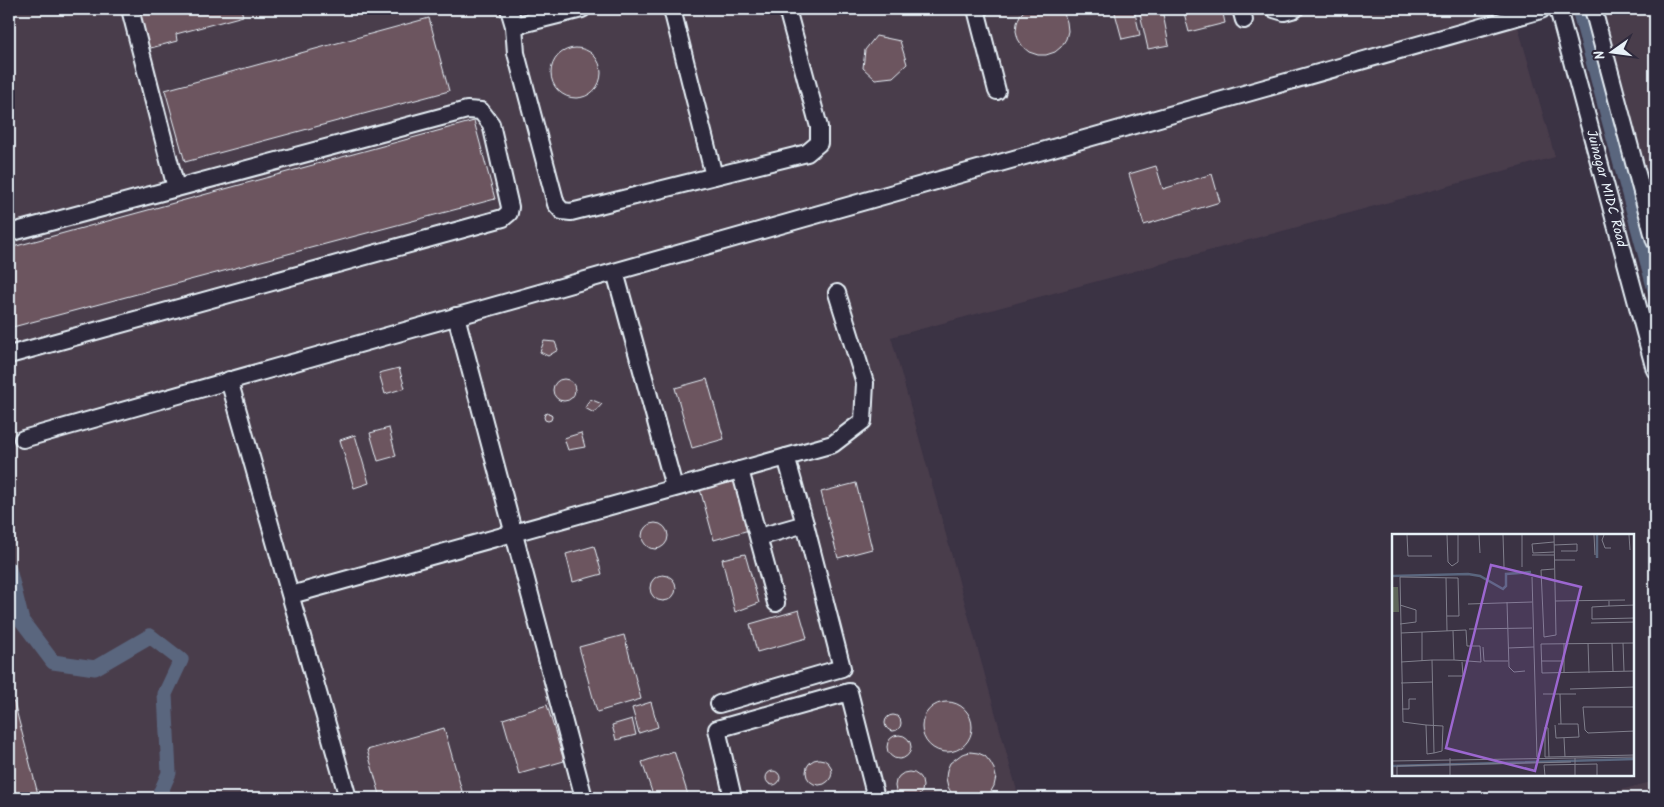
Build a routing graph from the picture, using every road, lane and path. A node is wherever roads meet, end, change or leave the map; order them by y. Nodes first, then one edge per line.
1 (130, 9) edge
2 (510, 9) edge
3 (582, 9) edge
4 (672, 9) edge
5 (787, 9) edge
6 (976, 9) edge
7 (1274, 9) edge
8 (1295, 9) edge
9 (1558, 9) edge
10 (1593, 9) edge
11 (1540, 10) dead end
12 (514, 26) junction
13 (997, 91) dead end
14 (714, 176) junction
15 (176, 188) junction
16 (9, 233) edge
17 (1655, 241) edge
18 (615, 272) junction
19 (837, 293) dead end
20 (456, 316) junction
21 (9, 355) edge
22 (1655, 370) edge
23 (229, 380) junction
24 (23, 439) dead end
25 (786, 457) junction
26 (740, 470) junction
27 (674, 488) junction
28 (805, 524) junction
29 (514, 533) junction
30 (759, 537) junction
31 (290, 595) junction
32 (776, 603) dead end
33 (719, 704) dead end
34 (348, 798) edge
35 (584, 798) edge
36 (734, 798) edge
37 (876, 798) edge

1 - 15 street
2 - 12 street
3 - 12 street
4 - 14 street
5 - 14 street
6 - 13 street
7 - 8 street
9 - 22 street, Juinagar MIDC Road
10 - 17 street
11 - 18 street
12 - 14 street
15 - 16 street
15 - 21 street
18 - 20 street
18 - 27 street
19 - 25 street
20 - 23 street
20 - 29 street
23 - 24 street
23 - 31 street
25 - 26 street
25 - 28 street
26 - 27 street
26 - 30 street
27 - 29 street
28 - 30 street
28 - 33 street
29 - 31 street
29 - 35 street
30 - 32 street
31 - 34 street
36 - 37 street

